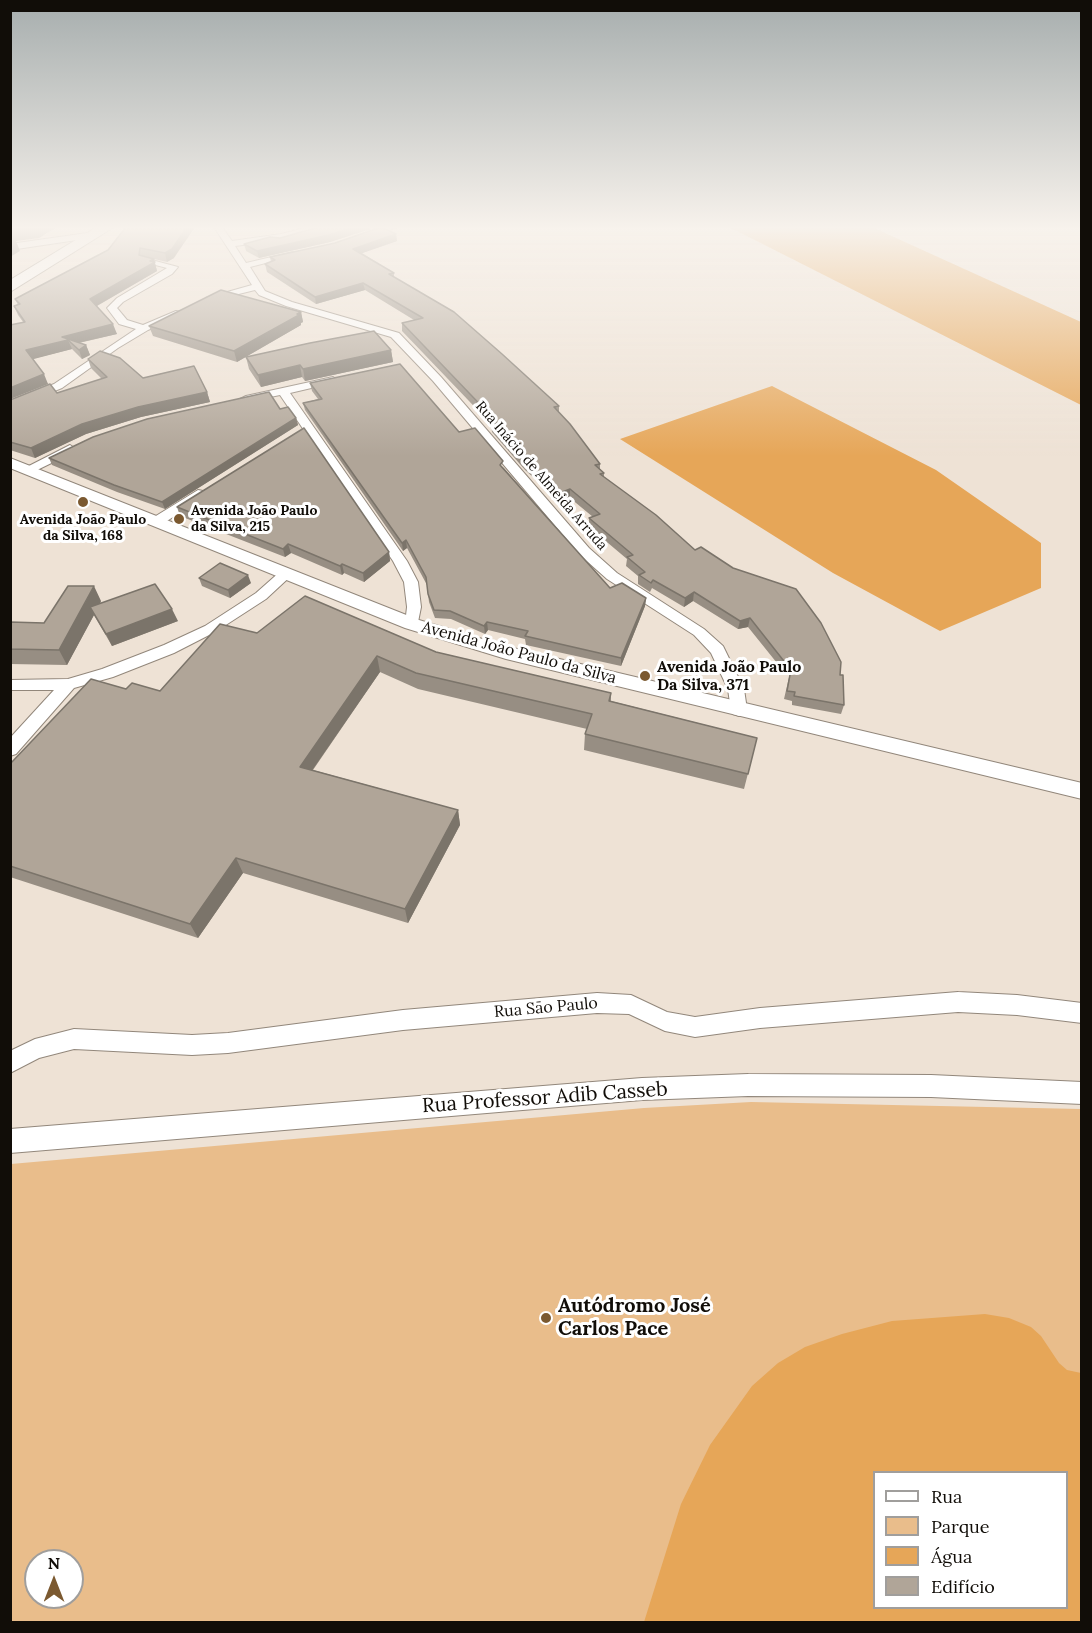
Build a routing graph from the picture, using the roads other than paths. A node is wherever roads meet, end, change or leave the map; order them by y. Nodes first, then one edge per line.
1 (117, 303) edge
2 (201, 303) edge
3 (289, 303) edge
4 (144, 328) junction
5 (420, 362) junction
6 (404, 366) edge
7 (349, 377) edge
8 (283, 391) junction
9 (237, 401) edge
10 (10, 406) edge
11 (81, 444) edge
12 (10, 462) edge
13 (29, 469) junction
14 (210, 487) edge
15 (156, 522) junction
16 (287, 573) junction
17 (412, 624) junction
18 (68, 684) junction
19 (10, 685) edge
20 (739, 710) junction
21 (10, 750) edge
22 (1082, 791) edge
23 (1082, 1013) edge
24 (10, 1063) edge
25 (1082, 1093) edge
26 (10, 1141) edge

1 - 4 street
2 - 4 street
3 - 5 street, Rua Inácio de Almeida Arruda
4 - 10 street
5 - 6 street
5 - 20 street, Rua Inácio de Almeida Arruda
7 - 8 street
8 - 9 street
8 - 17 street
11 - 13 street
12 - 13 street, Avenida João Paulo da Silva
13 - 15 street, Avenida João Paulo da Silva
14 - 15 street
15 - 16 street, Avenida João Paulo da Silva
16 - 17 street, Avenida João Paulo da Silva
16 - 18 street
17 - 20 street, Avenida João Paulo da Silva
18 - 19 street
18 - 21 street
20 - 22 street, Avenida João Paulo da Silva
23 - 24 street, Rua Sāo Paulo
25 - 26 street, Rua Professor Adib Casseb

